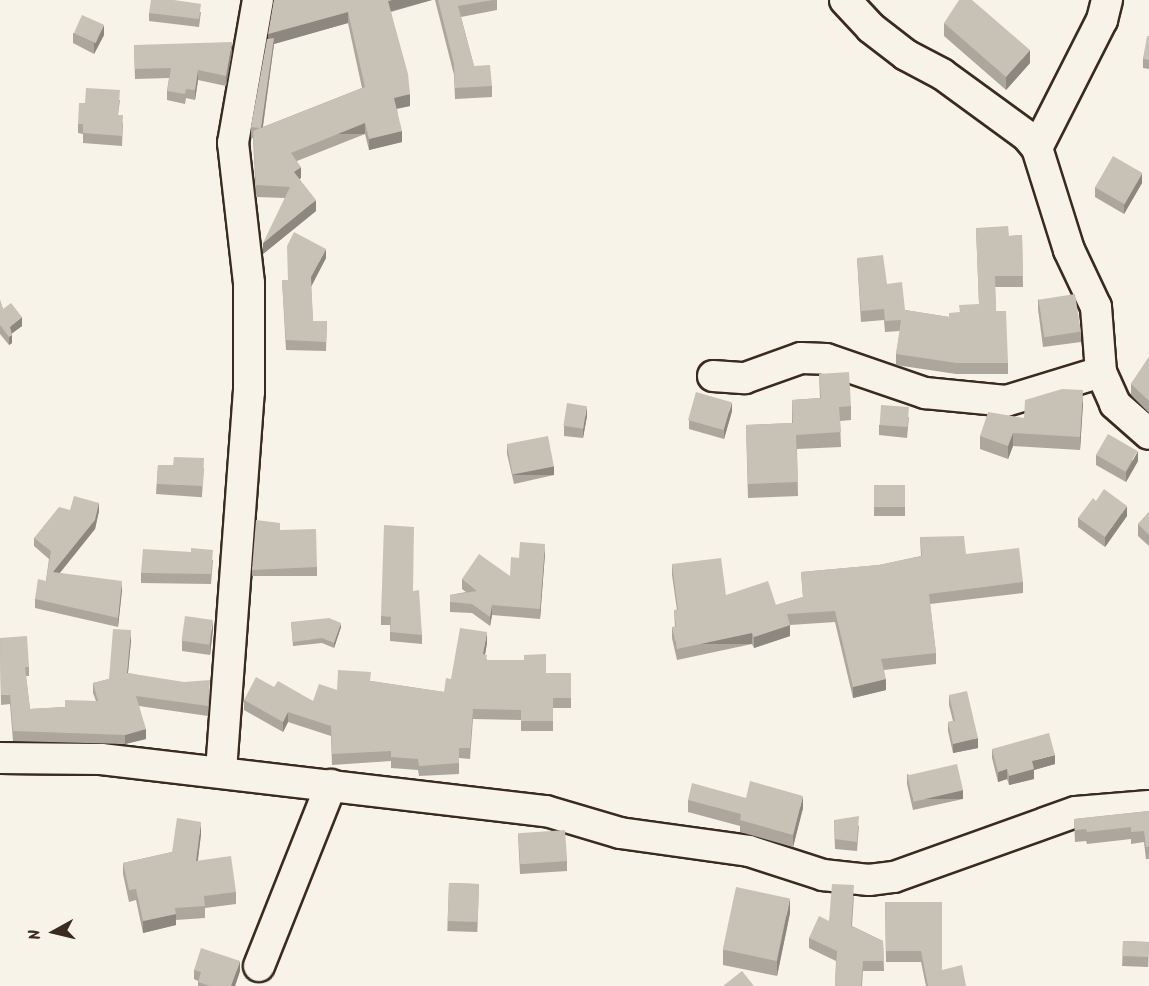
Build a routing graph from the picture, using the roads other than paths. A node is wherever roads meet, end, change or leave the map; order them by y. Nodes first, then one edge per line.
1 (258, 0) edge
2 (845, 0) edge
3 (1107, 0) edge
4 (1037, 148) junction
5 (1101, 372) junction
6 (713, 376) dead end
7 (1149, 434) edge
8 (0, 758) edge
9 (221, 771) junction
10 (331, 785) junction
11 (1149, 806) edge
12 (260, 966) dead end

1 - 9 street
2 - 4 street
3 - 4 street
4 - 5 street
5 - 6 street
5 - 7 street
8 - 9 street
9 - 10 street
10 - 11 street
10 - 12 street

